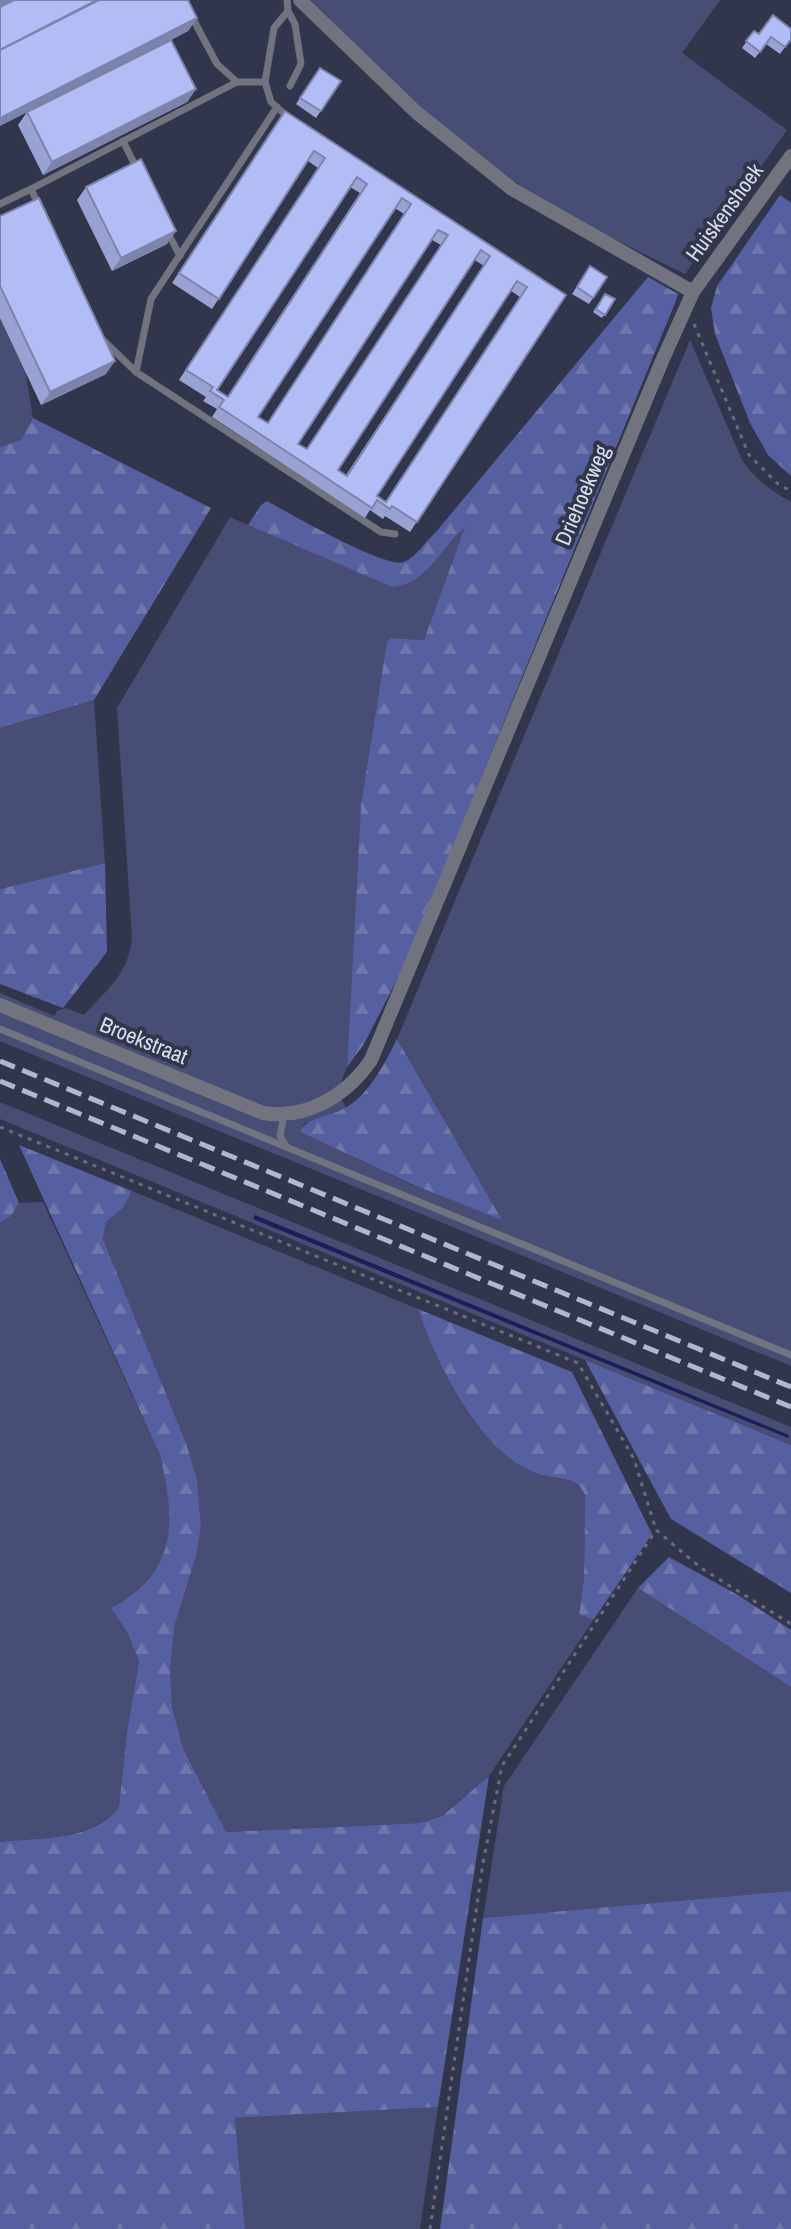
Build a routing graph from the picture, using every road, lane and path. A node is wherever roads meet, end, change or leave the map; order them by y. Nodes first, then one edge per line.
1 (183, 0) edge
2 (287, 0) edge
3 (300, 0) edge
4 (288, 11) junction
5 (237, 82) junction
6 (265, 82) junction
7 (290, 86) dead end
8 (277, 107) junction
9 (302, 126) edge
10 (123, 141) junction
11 (791, 156) edge
12 (144, 184) edge
13 (31, 189) junction
14 (0, 204) edge
15 (43, 215) edge
16 (166, 227) edge
17 (180, 256) junction
18 (693, 292) junction
19 (692, 321) dead end
20 (97, 329) edge
21 (136, 372) junction
22 (791, 491) edge
23 (395, 534) dead end
24 (0, 1005) edge
25 (0, 1029) edge
26 (278, 1114) junction
27 (0, 1127) edge
28 (295, 1151) junction
29 (791, 1355) edge
30 (656, 1530) junction
31 (791, 1624) edge
32 (430, 2229) edge

1 - 5 lane
2 - 4 lane
3 - 18 street
4 - 6 lane
4 - 7 lane
5 - 6 lane
5 - 10 lane
6 - 8 lane
8 - 9 lane
8 - 17 lane
10 - 12 lane
10 - 13 lane
11 - 18 street, Huiskenshoek
13 - 14 lane
13 - 15 lane
16 - 17 lane
17 - 21 lane
18 - 26 street, Driehoekweg
19 - 22 path
20 - 21 lane
21 - 23 lane
24 - 26 street, Broekstraat
25 - 28 lane
26 - 28 lane
27 - 30 path
28 - 29 lane
30 - 31 path
30 - 32 path

